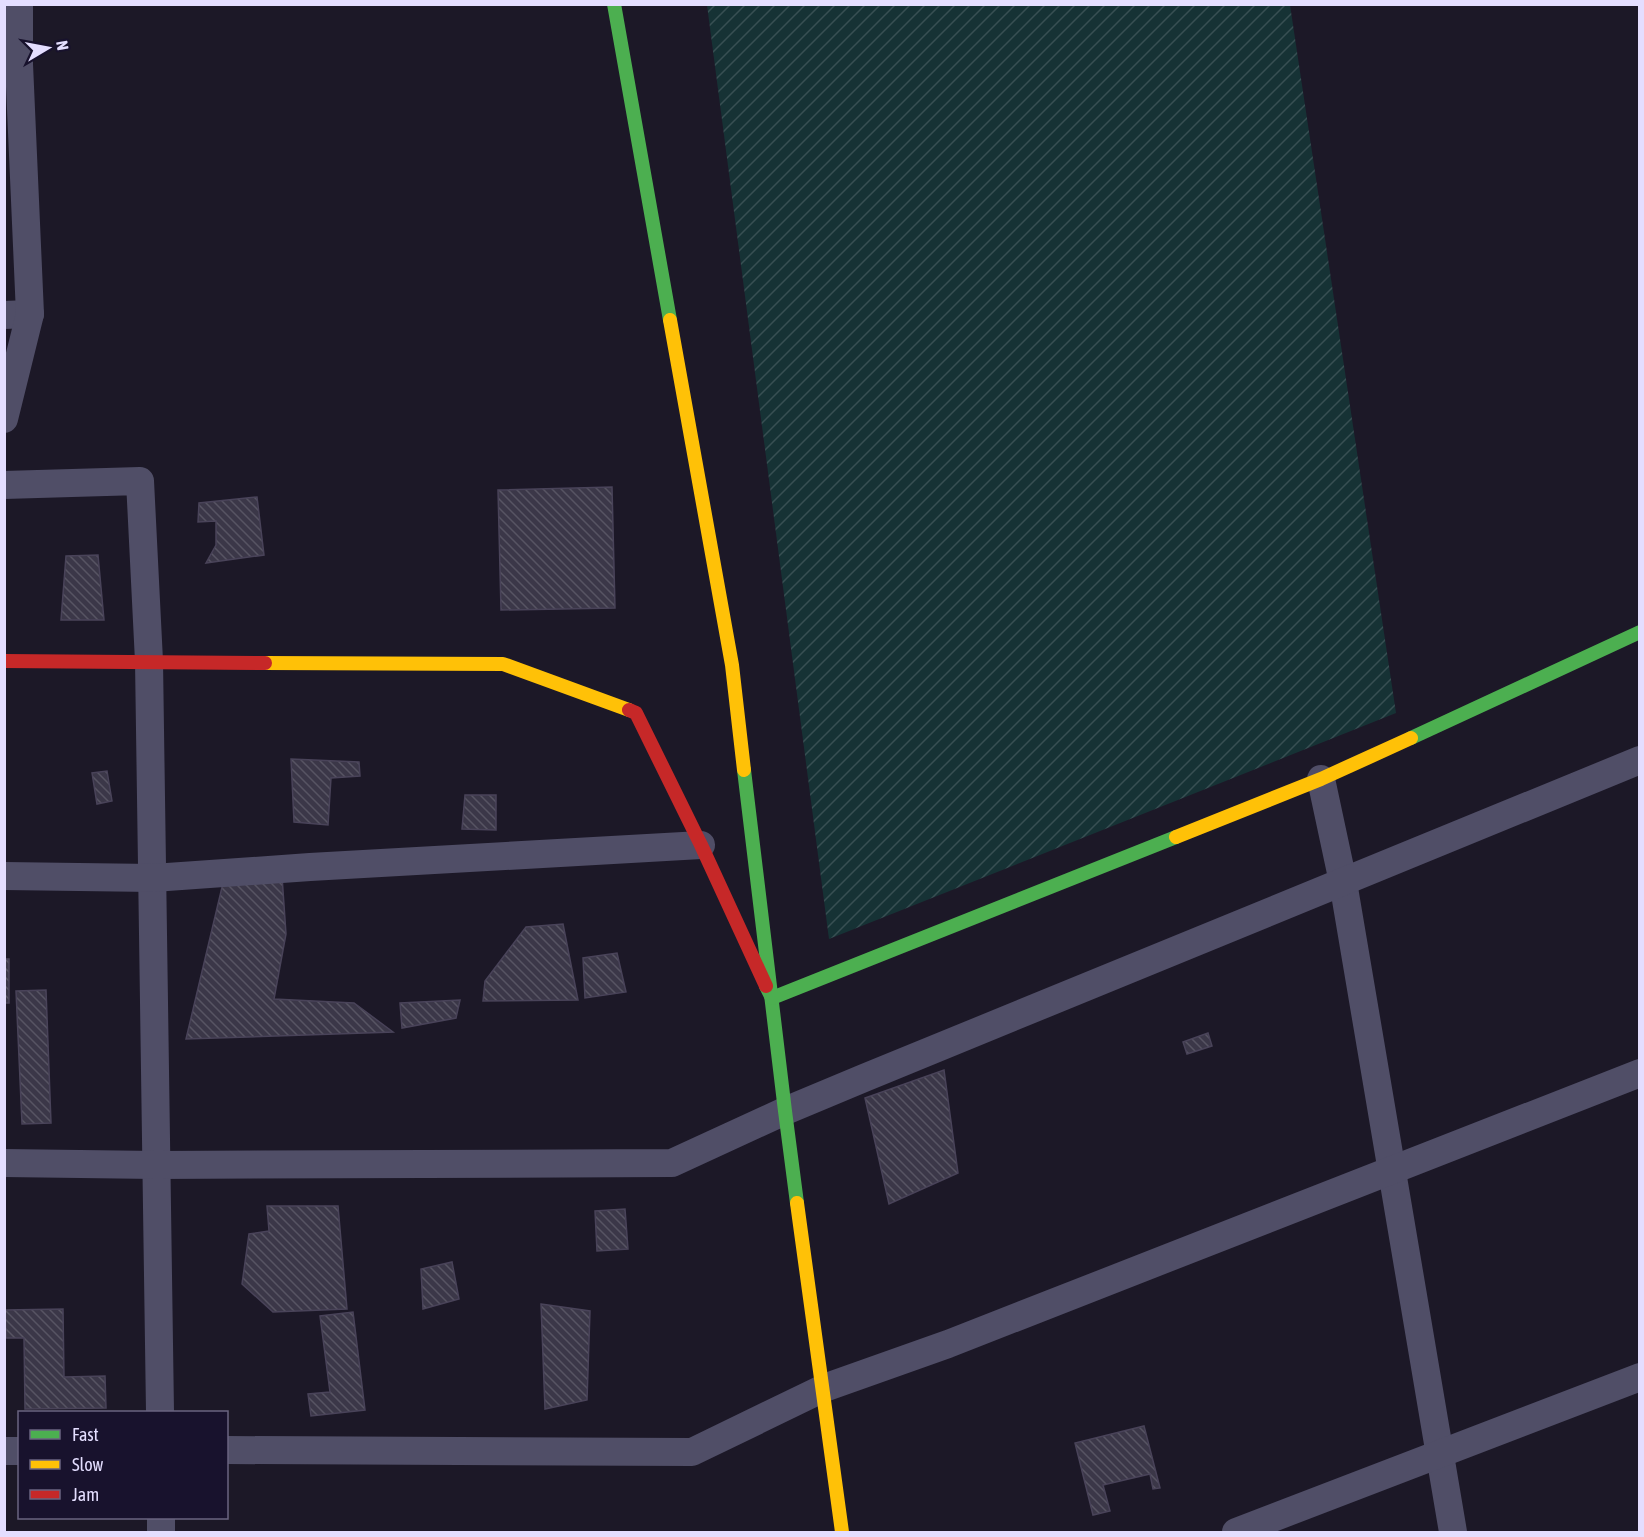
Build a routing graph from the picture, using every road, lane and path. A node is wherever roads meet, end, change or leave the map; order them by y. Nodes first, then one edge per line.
1 (20, 4) edge
2 (614, 4) edge
3 (12, 64) edge
4 (17, 315) edge
5 (4, 418) edge
6 (4, 485) edge
7 (1640, 632) edge
8 (4, 661) edge
9 (149, 661) junction
10 (1640, 760) edge
11 (1322, 779) junction
12 (701, 845) junction
13 (4, 876) edge
14 (153, 878) junction
15 (1343, 882) junction
16 (772, 998) junction
17 (1640, 1072) edge
18 (785, 1111) junction
19 (4, 1163) edge
20 (156, 1165) junction
21 (1392, 1170) junction
22 (1640, 1377) edge
23 (824, 1388) junction
24 (160, 1411) edge
25 (228, 1450) edge
26 (1440, 1454) junction
27 (842, 1533) edge
28 (1236, 1533) edge
29 (1453, 1533) edge

1 - 3 street
2 - 16 street
3 - 4 street
4 - 5 street
6 - 9 street
7 - 11 street
8 - 9 street
9 - 12 street
9 - 14 street
10 - 15 street
11 - 15 street
11 - 16 street
12 - 14 street
12 - 16 street
13 - 14 street
14 - 20 street
15 - 18 street
15 - 21 street
16 - 18 street
17 - 21 street
18 - 20 street
18 - 23 street
19 - 20 street
20 - 24 street
21 - 23 street
21 - 26 street
22 - 26 street
23 - 25 street
23 - 27 street
26 - 28 street
26 - 29 street

